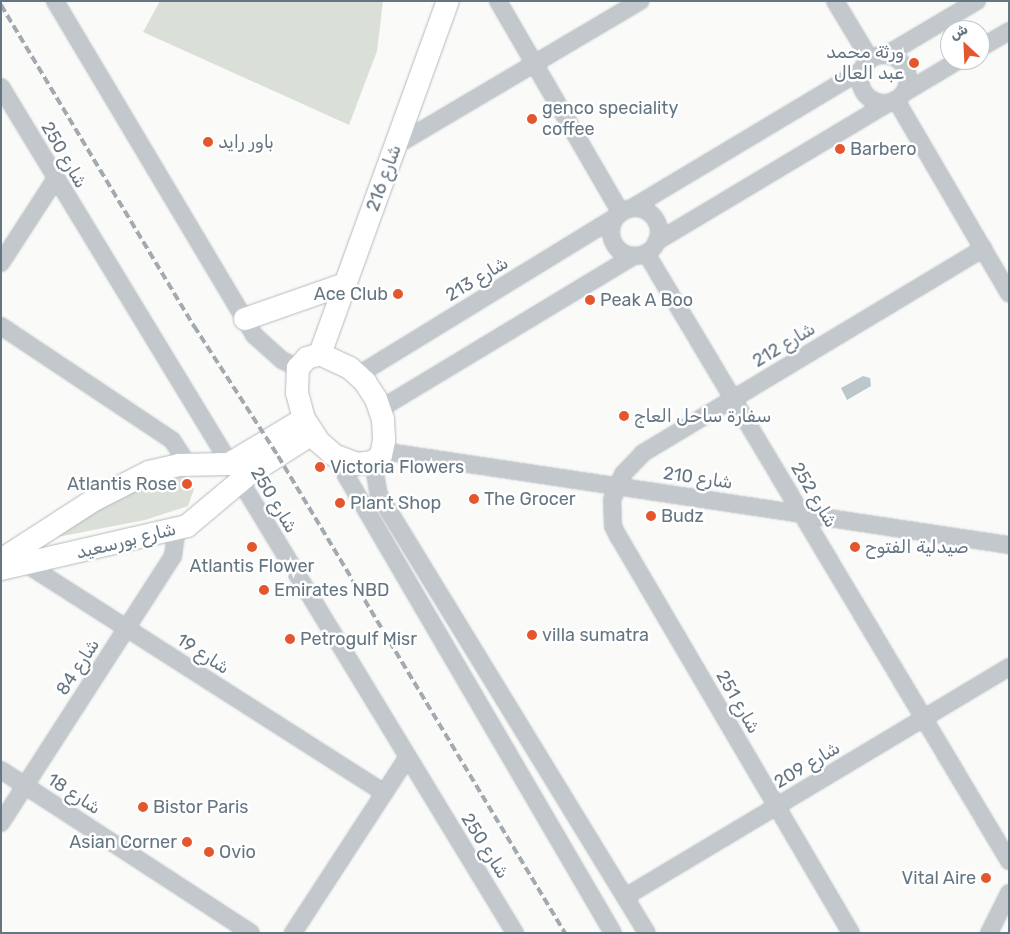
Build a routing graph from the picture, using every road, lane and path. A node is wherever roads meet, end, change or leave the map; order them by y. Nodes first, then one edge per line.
1 (54, 1) edge
2 (448, 1) edge
3 (498, 1) edge
4 (640, 1) edge
5 (835, 1) edge
6 (977, 1) edge
7 (1009, 31) edge
8 (990, 42) edge
9 (886, 55) junction
10 (536, 64) junction
11 (865, 65) junction
12 (942, 70) edge
13 (1, 87) edge
14 (896, 98) junction
15 (395, 146) junction
16 (55, 180) junction
17 (622, 213) junction
18 (983, 250) junction
19 (645, 251) junction
20 (1, 263) edge
21 (346, 284) junction
22 (1009, 294) edge
23 (244, 319) junction
24 (1, 326) edge
25 (320, 354) junction
26 (298, 368) junction
27 (358, 375) junction
28 (734, 399) junction
29 (380, 409) junction
30 (308, 427) junction
31 (334, 455) junction
32 (377, 457) junction
33 (188, 465) junction
34 (234, 473) junction
35 (617, 487) junction
36 (802, 514) junction
37 (177, 529) junction
38 (1009, 545) edge
39 (9, 559) edge
40 (126, 629) junction
41 (1009, 668) edge
42 (924, 718) junction
43 (407, 758) junction
44 (1, 770) edge
45 (25, 786) junction
46 (384, 793) junction
47 (777, 806) junction
48 (1, 823) edge
49 (1009, 861) edge
50 (1009, 893) edge
51 (625, 897) junction
52 (251, 933) edge
53 (293, 933) edge
54 (515, 933) edge
55 (613, 933) edge
56 (647, 933) edge
57 (852, 933) edge
58 (989, 933) edge

1 - 23 street
2 - 15 main road, شارع 216
3 - 10 street
4 - 10 street
5 - 11 street
6 - 9 street
7 - 8 street
9 - 11 street
9 - 14 street
10 - 15 street
10 - 17 street
11 - 14 street
11 - 17 street, شارع 213
12 - 14 street
13 - 16 street, شارع 250
14 - 18 street
14 - 19 street
15 - 21 main road, شارع 216
16 - 20 street
16 - 34 street, شارع 250
17 - 19 street
17 - 19 street
17 - 27 street, شارع 213
18 - 22 street
18 - 28 street, شارع 212
19 - 28 street, شارع 252
19 - 29 street
21 - 23 main road
21 - 25 main road, شارع 216
23 - 26 street
24 - 33 street
25 - 26 main road
25 - 27 main road
26 - 30 main road
27 - 29 main road
28 - 35 street, شارع 212
28 - 36 street, شارع 252
29 - 32 main road
30 - 31 main road
30 - 34 main road, شارع بورسعيد
31 - 32 main road
31 - 55 street
32 - 35 street, شارع 210
32 - 51 street
33 - 34 main road, شارع بورسعيد
33 - 39 main road, شارع بورسعيد
34 - 37 main road, شارع بورسعيد
34 - 43 street, شارع 250
35 - 36 street, شارع 210
35 - 47 street, شارع 251
36 - 38 street, شارع 210
36 - 42 street, شارع 252
37 - 39 main road, شارع بورسعيد
37 - 40 street, شارع 84
39 - 40 street, شارع 19
40 - 45 street, شارع 84
40 - 46 street, شارع 19
41 - 42 street, شارع 209
42 - 47 street, شارع 209
42 - 49 street, شارع 252
43 - 46 street
43 - 54 street, شارع 250
44 - 45 street, شارع 18
45 - 48 street, شارع 84
45 - 52 street, شارع 18
46 - 53 street
47 - 51 street, شارع 209
47 - 57 street, شارع 251
50 - 58 street
51 - 56 street

